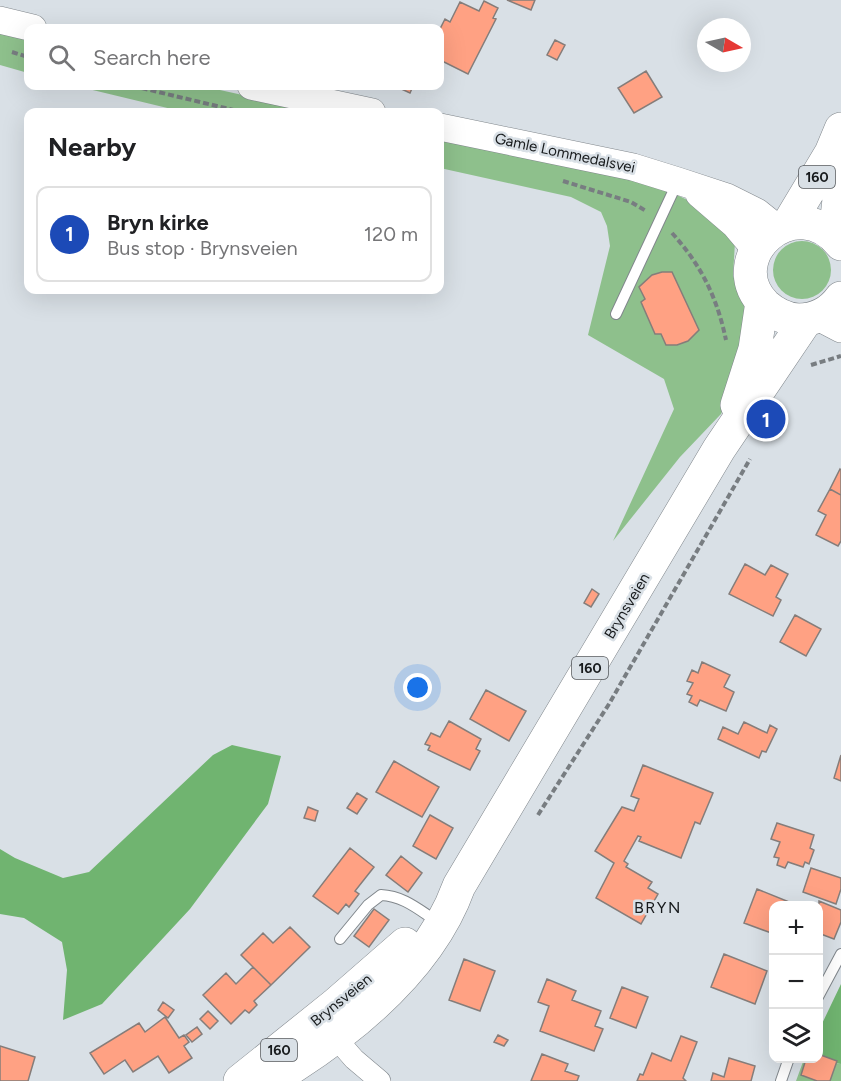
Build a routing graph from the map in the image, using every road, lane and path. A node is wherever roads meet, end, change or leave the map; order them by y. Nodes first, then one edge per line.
1 (0, 20) edge
2 (24, 26) edge
3 (150, 90) edge
4 (270, 90) edge
5 (225, 108) edge
6 (353, 108) edge
7 (444, 128) edge
8 (841, 129) edge
9 (561, 181) dead end
10 (841, 181) edge
11 (684, 183) junction
12 (660, 219) junction
13 (774, 234) junction
14 (838, 240) edge
15 (762, 302) junction
16 (616, 314) dead end
17 (827, 316) edge
18 (726, 340) dead end
19 (841, 356) edge
20 (802, 369) dead end
21 (719, 449) junction
22 (435, 920) junction
23 (340, 939) dead end
24 (841, 954) edge
25 (823, 989) edge
26 (326, 1028) junction
27 (788, 1063) edge
28 (240, 1081) edge
29 (270, 1081) edge
30 (380, 1081) edge
31 (781, 1081) edge

1 - 2 street
3 - 5 path
4 - 6 street
7 - 11 street, Gamle Lommedalsvei
8 - 13 main road, 160
9 - 12 path
10 - 14 main road, 160
11 - 12 lane
11 - 13 street, Gamle Lommedalsvei
12 - 16 lane
12 - 18 path
13 - 14 main road, 160
13 - 15 main road, 160
15 - 17 main road, 160
15 - 21 main road, Brynsveien / 160
17 - 21 main road, Brynsveien / 160
19 - 20 path
21 - 22 main road, Brynsveien / 160
22 - 23 lane
22 - 26 main road, Brynsveien / 160
24 - 25 lane
26 - 28 main road, Brynsveien / 160
26 - 29 main road, Brynsveien / 160
26 - 30 street
27 - 31 lane

